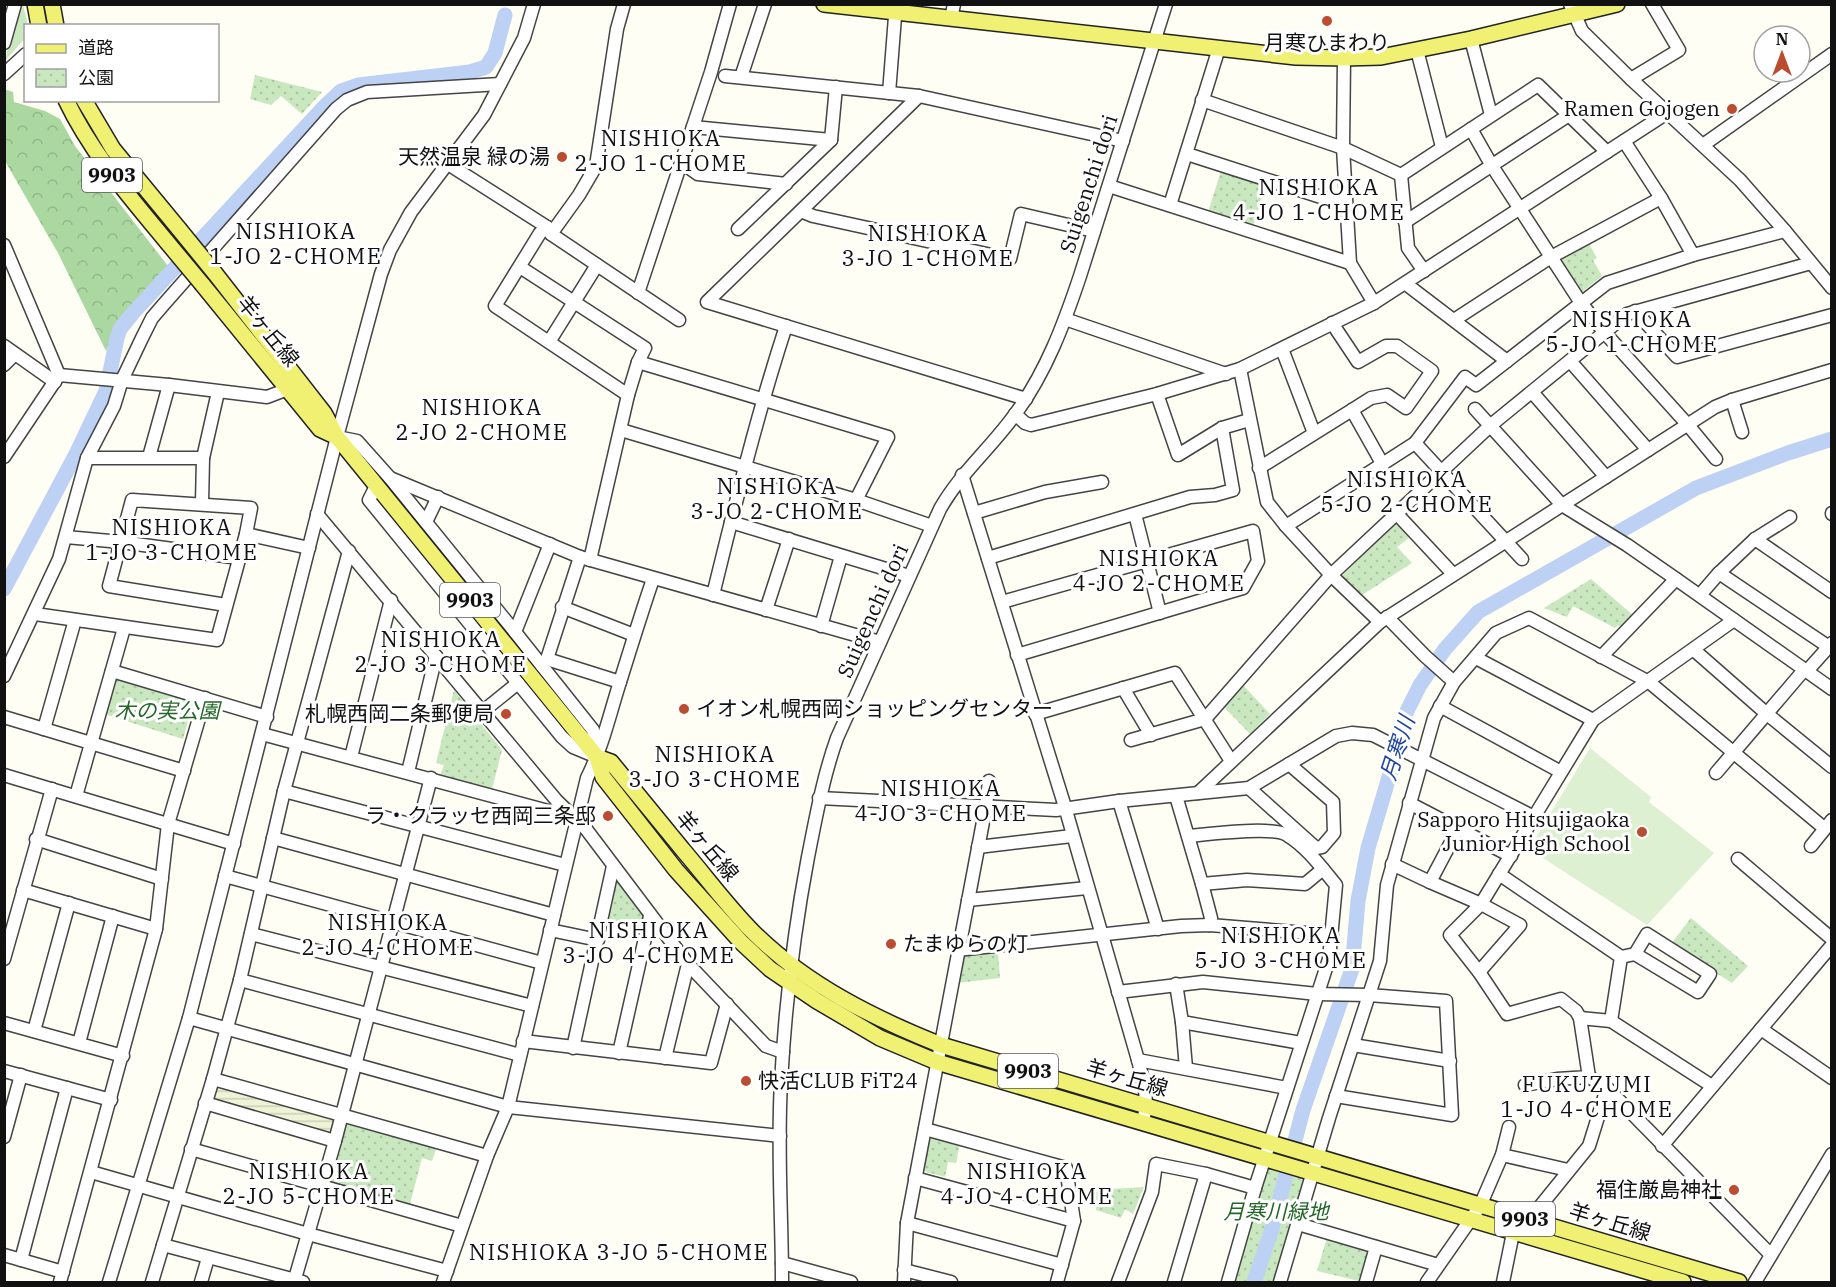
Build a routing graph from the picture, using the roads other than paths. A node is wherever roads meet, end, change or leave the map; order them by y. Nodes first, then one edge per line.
1 (15, 4) edge
2 (35, 4) edge
3 (52, 4) edge
4 (534, 4) edge
5 (624, 4) edge
6 (730, 4) edge
7 (765, 4) edge
8 (824, 4) edge
9 (1166, 4) edge
10 (1617, 4) edge
11 (1652, 4) edge
12 (896, 9) edge
13 (1572, 10) edge
14 (953, 12) edge
15 (39, 24) edge
16 (56, 24) edge
17 (1471, 39) junction
18 (1156, 41) junction
19 (4, 43) edge
20 (1219, 48) junction
21 (1417, 50) junction
22 (1832, 54) edge
23 (24, 56) edge
24 (1344, 58) junction
25 (4, 74) edge
26 (725, 76) dead end
27 (741, 77) junction
28 (1631, 79) junction
29 (500, 84) junction
30 (836, 87) junction
31 (890, 93) junction
32 (919, 96) junction
33 (1202, 100) junction
34 (67, 102) edge
35 (85, 102) edge
36 (1667, 113) junction
37 (1491, 115) junction
38 (1569, 115) junction
39 (693, 127) junction
40 (1471, 129) junction
41 (831, 140) junction
42 (1123, 141) junction
43 (1624, 141) junction
44 (1703, 145) junction
45 (1442, 147) junction
46 (1343, 148) junction
47 (1607, 152) junction
48 (1187, 154) junction
49 (681, 162) junction
50 (448, 164) junction
51 (1492, 166) junction
52 (1401, 175) junction
53 (786, 184) junction
54 (1109, 186) junction
55 (1661, 198) junction
56 (1170, 205) junction
57 (1346, 205) junction
58 (1520, 208) junction
59 (801, 211) junction
60 (1405, 222) junction
61 (738, 229) dead end
62 (549, 230) junction
63 (1094, 231) junction
64 (1785, 231) junction
65 (4, 245) edge
66 (1693, 255) junction
67 (1551, 257) junction
68 (1350, 263) junction
69 (1811, 263) junction
70 (597, 265) junction
71 (520, 267) junction
72 (1424, 271) junction
73 (1829, 280) edge
74 (1406, 284) junction
75 (638, 293) junction
76 (573, 303) junction
77 (1374, 303) junction
78 (1581, 303) junction
79 (1635, 310) junction
80 (1832, 315) edge
81 (1065, 319) junction
82 (679, 320) dead end
83 (1454, 320) junction
84 (1332, 323) junction
85 (786, 326) junction
86 (1605, 333) junction
87 (549, 342) junction
88 (4, 346) edge
89 (1281, 349) junction
90 (15, 354) junction
91 (1507, 361) junction
92 (1570, 361) junction
93 (638, 362) junction
94 (4, 364) edge
95 (1240, 369) junction
96 (1832, 370) edge
97 (1226, 374) junction
98 (57, 379) junction
99 (120, 381) junction
100 (169, 385) junction
101 (288, 389) junction
102 (218, 392) junction
103 (1532, 392) junction
104 (1157, 394) junction
105 (628, 395) junction
106 (762, 399) junction
107 (1026, 399) junction
108 (1732, 400) junction
109 (1475, 409) dead end
110 (1352, 410) junction
111 (1015, 414) junction
112 (1249, 420) junction
113 (1491, 425) junction
114 (1688, 425) junction
115 (1222, 428) junction
116 (621, 430) junction
117 (1742, 432) dead end
118 (1314, 433) junction
119 (337, 437) junction
120 (1415, 442) junction
121 (1648, 450) junction
122 (4, 457) edge
123 (149, 457) junction
124 (87, 458) junction
125 (203, 458) junction
126 (1716, 459) dead end
127 (1383, 465) junction
128 (744, 467) junction
129 (1259, 468) junction
130 (1440, 472) junction
131 (962, 475) junction
132 (1606, 477) junction
133 (383, 482) junction
134 (1102, 482) dead end
135 (438, 497) junction
136 (856, 500) junction
137 (202, 503) junction
138 (1562, 505) junction
139 (974, 513) junction
140 (1396, 513) junction
141 (318, 514) junction
142 (1135, 514) junction
143 (1790, 517) dead end
144 (426, 522) junction
145 (730, 522) junction
146 (932, 526) junction
147 (1286, 526) junction
148 (246, 534) junction
149 (66, 537) junction
150 (789, 539) junction
151 (1755, 539) junction
152 (1507, 540) junction
153 (121, 542) junction
154 (550, 544) junction
155 (309, 548) junction
156 (349, 551) junction
157 (841, 556) junction
158 (238, 558) junction
159 (585, 558) junction
160 (988, 558) junction
161 (1522, 559) dead end
162 (1146, 561) junction
163 (1719, 573) junction
164 (1453, 574) junction
165 (1331, 575) junction
166 (909, 576) junction
167 (653, 579) junction
168 (1676, 579) junction
169 (1832, 592) edge
170 (1700, 595) junction
171 (713, 596) junction
172 (390, 600) junction
173 (1002, 602) junction
174 (226, 605) junction
175 (562, 607) junction
176 (766, 610) junction
177 (1160, 613) junction
178 (35, 614) junction
179 (1383, 619) junction
180 (75, 620) junction
181 (1734, 620) junction
182 (821, 626) junction
183 (124, 628) junction
184 (515, 632) junction
185 (634, 635) junction
186 (880, 642) junction
187 (1830, 645) edge
188 (1694, 650) junction
189 (1017, 655) junction
190 (436, 656) junction
191 (1601, 657) junction
192 (1476, 658) junction
193 (545, 662) junction
194 (1805, 670) junction
195 (112, 671) junction
196 (4, 676) edge
197 (1450, 679) junction
198 (620, 682) junction
199 (1649, 682) junction
200 (518, 683) junction
201 (1123, 688) junction
202 (1832, 689) edge
203 (205, 698) junction
204 (1440, 706) junction
205 (482, 712) junction
206 (1035, 714) junction
207 (1767, 714) junction
208 (4, 717) edge
209 (267, 717) junction
210 (1205, 719) junction
211 (1593, 720) junction
212 (44, 729) junction
213 (262, 734) junction
214 (1151, 735) junction
215 (1131, 740) dead end
216 (91, 743) junction
217 (297, 743) junction
218 (1734, 752) junction
219 (351, 757) junction
220 (597, 757) junction
221 (1418, 758) junction
222 (1231, 762) junction
223 (1289, 764) junction
224 (1832, 767) edge
225 (184, 771) junction
226 (408, 772) junction
227 (1561, 772) junction
228 (1716, 773) dead end
229 (4, 775) edge
230 (431, 778) junction
231 (988, 780) dead end
232 (1249, 788) junction
233 (52, 789) junction
234 (284, 791) junction
235 (1198, 793) junction
236 (76, 796) junction
237 (1176, 796) junction
238 (819, 798) junction
239 (1119, 801) junction
240 (1409, 803) junction
241 (986, 806) junction
242 (1065, 807) junction
243 (1534, 817) junction
244 (576, 818) junction
245 (1828, 824) edge
246 (168, 825) junction
247 (419, 827) junction
248 (1458, 829) junction
249 (1072, 836) junction
250 (1189, 836) junction
251 (273, 838) junction
252 (36, 839) junction
253 (234, 844) junction
254 (1811, 846) dead end
255 (978, 847) junction
256 (1511, 856) junction
257 (1738, 859) dead end
258 (1392, 864) junction
259 (565, 865) junction
260 (613, 866) junction
261 (1323, 869) junction
262 (405, 874) junction
263 (1499, 874) junction
264 (225, 876) junction
265 (162, 879) junction
266 (1430, 882) junction
267 (1202, 884) junction
268 (261, 885) junction
269 (1087, 888) junction
270 (23, 890) junction
271 (968, 900) junction
272 (69, 903) junction
273 (1481, 904) junction
274 (554, 915) junction
275 (113, 916) junction
276 (650, 916) junction
277 (393, 921) junction
278 (1210, 925) junction
279 (156, 929) junction
280 (1158, 929) junction
281 (550, 930) junction
282 (251, 934) junction
283 (1102, 935) junction
284 (1332, 935) junction
285 (1832, 939) edge
286 (598, 940) junction
287 (1831, 946) edge
288 (957, 950) junction
289 (1635, 954) junction
290 (1621, 957) junction
291 (4, 959) edge
292 (542, 963) junction
293 (688, 964) junction
294 (792, 965) junction
295 (380, 967) junction
296 (1479, 972) junction
297 (240, 980) junction
298 (790, 982) junction
299 (1176, 984) junction
300 (1118, 992) junction
301 (1321, 994) junction
302 (1364, 995) junction
303 (727, 1004) junction
304 (532, 1006) junction
305 (367, 1014) junction
306 (189, 1018) junction
307 (1580, 1018) junction
308 (1611, 1021) junction
309 (1182, 1022) junction
310 (4, 1023) edge
311 (226, 1028) junction
312 (1761, 1029) junction
313 (34, 1031) junction
314 (523, 1041) junction
315 (79, 1043) junction
316 (1302, 1043) junction
317 (940, 1045) junction
318 (1353, 1045) junction
319 (573, 1048) junction
320 (783, 1052) junction
321 (619, 1053) junction
322 (520, 1054) junction
323 (123, 1056) junction
324 (665, 1058) junction
325 (1138, 1060) junction
326 (1450, 1061) junction
327 (937, 1062) junction
328 (354, 1064) junction
329 (1186, 1068) junction
330 (4, 1071) edge
331 (21, 1075) junction
332 (1589, 1077) junction
333 (1832, 1078) edge
334 (213, 1079) junction
335 (1525, 1085) dead end
336 (1712, 1086) junction
337 (67, 1088) junction
338 (1287, 1088) junction
339 (1607, 1088) junction
340 (1336, 1096) junction
341 (111, 1100) junction
342 (205, 1103) junction
343 (1147, 1106) junction
344 (508, 1107) junction
345 (341, 1115) junction
346 (1143, 1122) junction
347 (1509, 1127) dead end
348 (925, 1129) junction
349 (780, 1136) junction
350 (4, 1137) edge
351 (335, 1140) junction
352 (1275, 1143) junction
353 (1662, 1146) junction
354 (191, 1149) junction
355 (1832, 1154) edge
356 (1314, 1155) junction
357 (1502, 1155) junction
358 (487, 1156) junction
359 (1270, 1159) junction
360 (1568, 1170) junction
361 (91, 1172) junction
362 (1310, 1172) junction
363 (1206, 1174) junction
364 (915, 1178) junction
365 (139, 1186) junction
366 (322, 1186) junction
367 (1255, 1188) junction
368 (177, 1197) junction
369 (1480, 1206) junction
370 (1470, 1220) junction
371 (1529, 1220) junction
372 (1074, 1221) junction
373 (907, 1223) junction
374 (1298, 1224) junction
375 (462, 1226) junction
376 (1513, 1233) junction
377 (308, 1234) junction
378 (164, 1245) junction
379 (1376, 1247) junction
380 (4, 1255) edge
381 (1771, 1255) junction
382 (208, 1258) junction
383 (21, 1260) junction
384 (782, 1263) junction
385 (1062, 1265) junction
386 (1438, 1265) junction
387 (904, 1276) edge
388 (62, 1277) edge
389 (445, 1277) edge
390 (109, 1282) edge
391 (152, 1282) edge
392 (201, 1282) edge
393 (297, 1282) edge
394 (782, 1282) edge
395 (851, 1282) edge
396 (951, 1282) edge
397 (1057, 1282) edge
398 (1118, 1282) edge
399 (1174, 1282) edge
400 (1228, 1282) edge
401 (1280, 1282) edge
402 (1366, 1282) edge
403 (1427, 1282) edge
404 (1503, 1282) edge
405 (1683, 1282) edge
406 (1739, 1282) edge
407 (1755, 1282) edge

1 - 19 street
2 - 15 main road
3 - 16 main road
4 - 29 street
5 - 62 street
6 - 39 street
7 - 27 street
8 - 12 main road
9 - 18 street, Suigenchi dori
10 - 13 main road
11 - 28 street
12 - 14 main road
12 - 31 street
13 - 17 main road
13 - 28 street
14 - 18 main road
17 - 21 main road
17 - 37 street
18 - 20 main road
18 - 42 street, Suigenchi dori
20 - 24 main road
20 - 33 street
21 - 24 main road
21 - 45 street
22 - 44 street
23 - 25 street
24 - 46 street
26 - 27 street
27 - 30 street
28 - 36 street
29 - 50 street
29 - 99 street
30 - 31 street
30 - 41 street
31 - 32 street
32 - 42 street
32 - 59 street
33 - 46 street
33 - 48 street
34 - 101 main road, 羊ヶ丘線 / 9903, bridge
35 - 119 main road, 羊ヶ丘線 / 9903, bridge
36 - 43 street
36 - 44 street
37 - 38 street
37 - 40 street
38 - 47 street
38 - 51 street
39 - 41 street
39 - 49 street
40 - 45 street
40 - 51 street
41 - 53 street
42 - 54 street, Suigenchi dori
43 - 47 street
43 - 55 street
44 - 64 street
45 - 52 street
46 - 52 street
46 - 57 street
47 - 58 street
48 - 56 street
48 - 57 street
49 - 53 street
49 - 75 street
50 - 62 street
50 - 119 street
51 - 58 street
51 - 60 street
52 - 60 street
53 - 61 street
54 - 56 street
54 - 63 street, Suigenchi dori
55 - 66 street
55 - 67 street
56 - 68 street
57 - 68 street
58 - 67 street
58 - 72 street
59 - 63 street
59 - 85 street
60 - 72 street
62 - 70 street
62 - 71 street
63 - 81 street, Suigenchi dori
64 - 66 street
64 - 69 street
65 - 98 street
66 - 78 street
67 - 78 street
67 - 83 street
68 - 77 street
69 - 73 street
69 - 79 street
70 - 75 street
70 - 76 street
71 - 76 street
71 - 87 street
72 - 74 street
74 - 77 street
74 - 83 street
75 - 82 street
76 - 87 street
76 - 93 street
77 - 84 street
78 - 86 street
78 - 91 street
79 - 80 street
79 - 86 street
81 - 97 street
81 - 107 street, Suigenchi dori
83 - 91 street
84 - 89 street
84 - 110 street
85 - 106 street
85 - 107 street
86 - 92 street
86 - 114 street
87 - 105 street
88 - 90 street
89 - 95 street
89 - 118 street
90 - 94 street
90 - 98 street
91 - 120 street
92 - 103 street
92 - 121 street
93 - 105 street
93 - 106 street
95 - 97 street
95 - 112 street
96 - 108 street
97 - 104 street
98 - 99 street
98 - 122 street
99 - 100 street
99 - 124 street
100 - 102 street
100 - 123 street
101 - 102 street
101 - 119 main road, 羊ヶ丘線 / 9903
102 - 125 street
103 - 113 street
103 - 132 street
104 - 111 street
104 - 115 street
105 - 116 street
106 - 128 street
106 - 136 street
107 - 111 street, Suigenchi dori
108 - 114 street
108 - 117 street
109 - 113 street
110 - 118 street
110 - 127 street
111 - 131 street, Suigenchi dori
112 - 115 street
112 - 129 street
113 - 130 street
113 - 138 street
114 - 121 street
114 - 126 street
115 - 142 street
116 - 128 street
116 - 159 street
118 - 129 street
119 - 133 main road, 羊ヶ丘線 / 9903
119 - 141 street
120 - 127 street
120 - 130 street
121 - 132 street
123 - 124 street
123 - 125 street
124 - 149 street
125 - 137 street
127 - 147 street
128 - 136 street
128 - 145 street
129 - 147 street
130 - 140 street
130 - 152 street
131 - 139 street
131 - 146 street, Suigenchi dori
132 - 138 street
133 - 135 street
133 - 144 street
133 - 200 street
133 - 220 main road, 羊ヶ丘線 / 9903
134 - 139 street
135 - 144 street
135 - 154 street
136 - 146 street
137 - 148 street
137 - 153 street
138 - 152 street
138 - 168 street
139 - 160 street
140 - 164 street
140 - 165 street
141 - 155 street
141 - 156 street
142 - 160 street
142 - 162 street
143 - 151 street
144 - 184 street
145 - 150 street
145 - 171 street
146 - 166 street, Suigenchi dori
147 - 165 street
148 - 155 street
148 - 158 street
149 - 153 street
149 - 178 street
150 - 157 street
150 - 176 street
151 - 163 street
151 - 169 street
152 - 161 street
152 - 164 street
153 - 158 street
153 - 174 street
154 - 159 street
154 - 184 street
155 - 209 street
156 - 172 street
156 - 217 street
157 - 166 street
157 - 182 street
158 - 174 street
159 - 167 street
159 - 175 street
160 - 173 street
162 - 173 street
162 - 177 street
162 - 177 street
163 - 170 street
163 - 187 street
164 - 179 street
165 - 179 street
165 - 210 street
166 - 186 street, Suigenchi dori
167 - 171 street
167 - 185 street
168 - 170 street
168 - 191 street
170 - 181 street
171 - 176 street
172 - 190 street
172 - 219 street
173 - 189 street
174 - 183 street
175 - 185 street
175 - 193 street
176 - 182 street
177 - 189 street
178 - 180 street
178 - 196 street
179 - 197 street
179 - 222 street
180 - 183 street
180 - 212 street
181 - 188 street
181 - 194 street
182 - 186 street
183 - 195 street
184 - 193 street
185 - 198 street
186 - 238 street, Suigenchi dori
187 - 194 street
188 - 199 street
188 - 207 street
189 - 206 street
190 - 205 street
190 - 226 street
191 - 192 street
191 - 199 street
192 - 197 street
192 - 211 street
193 - 198 street
193 - 220 street
194 - 202 street
194 - 207 street
195 - 203 street
195 - 216 street
197 - 204 street
198 - 220 street
199 - 211 street
199 - 218 street
200 - 205 street
200 - 220 street
201 - 206 street
201 - 210 street
201 - 214 street
203 - 209 street
203 - 225 street
204 - 221 street
204 - 227 street
205 - 244 street
206 - 242 street
207 - 218 street
207 - 224 street
208 - 212 street
209 - 213 street
210 - 214 street
210 - 222 street
211 - 227 street
212 - 216 street
213 - 217 street
213 - 253 street
214 - 215 street
216 - 225 street
216 - 236 street
217 - 219 street
217 - 234 street
218 - 228 street
218 - 245 street
219 - 226 street
220 - 244 street
220 - 294 main road, 羊ヶ丘線 / 9903
220 - 298 main road, 羊ヶ丘線 / 9903
221 - 223 street
221 - 240 street
221 - 243 street
222 - 235 street
223 - 232 street
223 - 232 street
225 - 246 street
226 - 230 street
227 - 243 street
229 - 233 street
230 - 244 street
230 - 247 street
231 - 241 street
232 - 235 street
233 - 236 street
233 - 252 street
234 - 247 street
234 - 251 street
235 - 237 street
236 - 246 street
237 - 239 street
237 - 250 street
238 - 241 street
238 - 294 street, Suigenchi dori
239 - 242 street
239 - 280 street
240 - 248 street
240 - 258 street
241 - 242 street
241 - 255 street
242 - 249 street
243 - 256 street
244 - 259 street
244 - 260 street
245 - 254 street
246 - 253 street
246 - 265 street
247 - 259 street
247 - 262 street
248 - 256 street
248 - 266 street
249 - 255 street
249 - 269 street
250 - 261 street
250 - 267 street
251 - 262 street
251 - 268 street
252 - 265 street
252 - 270 street
253 - 264 street
255 - 271 street
256 - 263 street
257 - 285 street
258 - 266 street
258 - 302 street
259 - 274 street
260 - 276 street
260 - 286 street
261 - 267 street
261 - 284 street
262 - 274 street
262 - 277 street
263 - 273 street
263 - 290 street
264 - 268 street
264 - 306 street
265 - 279 street
266 - 273 street
267 - 278 street
268 - 277 street
268 - 282 street
269 - 271 street
269 - 283 street
270 - 272 street
270 - 291 street
271 - 288 street
272 - 275 street
272 - 313 street
273 - 296 street
273 - 296 street
274 - 281 street
275 - 279 street
275 - 315 street
276 - 293 street
276 - 321 street
277 - 292 street
277 - 295 street
278 - 280 street
278 - 284 street
279 - 323 street
280 - 283 street
281 - 286 street
281 - 292 street
282 - 295 street
282 - 297 street
283 - 288 street
283 - 300 street
284 - 301 street
286 - 319 street
287 - 312 street
288 - 317 street
289 - 289 street
289 - 290 street
290 - 308 street
292 - 304 street
293 - 303 street
293 - 324 street
294 - 298 street, Suigenchi dori
294 - 317 main road, 羊ヶ丘線 / 9903
295 - 304 street
295 - 305 street
296 - 307 street
297 - 305 street
297 - 311 street
298 - 320 street, Suigenchi dori
298 - 327 main road, 羊ヶ丘線 / 9903
299 - 300 street
299 - 301 street
299 - 309 street
300 - 325 street
301 - 302 street
301 - 316 street
302 - 318 street
302 - 326 street
303 - 320 street
303 - 324 street
304 - 314 street
305 - 322 street
305 - 328 street
306 - 311 street
306 - 365 street
307 - 308 street
307 - 332 street
308 - 336 street
309 - 316 street
309 - 329 street
310 - 313 street
311 - 328 street
311 - 334 street
312 - 333 street
312 - 336 street
313 - 315 street
314 - 319 street
314 - 322 street
315 - 323 street
316 - 338 street
317 - 327 street
317 - 343 main road, 羊ヶ丘線 / 9903
318 - 326 street
318 - 340 street
319 - 321 street
320 - 349 street, Suigenchi dori
321 - 324 street
322 - 344 street
323 - 341 street
325 - 329 street
325 - 343 street
326 - 340 street
327 - 346 main road, 羊ヶ丘線 / 9903
327 - 348 street
328 - 344 street
328 - 345 street
329 - 338 street
330 - 331 street
331 - 337 street
331 - 350 street
332 - 335 street
332 - 339 street
334 - 342 street
334 - 345 street
336 - 353 street
337 - 341 street
337 - 383 street
338 - 352 street
339 - 353 street
339 - 360 street
340 - 356 street
341 - 361 street
342 - 351 street
342 - 354 street
343 - 346 street
343 - 352 main road, 羊ヶ丘線 / 9903
344 - 349 street
344 - 358 street
345 - 351 street
345 - 358 street
346 - 359 main road, 羊ヶ丘線 / 9903
347 - 357 street
348 - 364 street
348 - 372 street
349 - 384 street, Suigenchi dori
351 - 366 street
352 - 356 main road, 羊ヶ丘線 / 9903
352 - 359 street
353 - 381 street
354 - 366 street
354 - 368 street
355 - 381 street
356 - 362 street
356 - 369 main road, 羊ヶ丘線 / 9903
357 - 360 street
357 - 369 street
358 - 375 street
359 - 362 main road, 羊ヶ丘線 / 9903
359 - 367 street
360 - 371 street
361 - 365 street
361 - 388 street
362 - 370 main road, 羊ヶ丘線 / 9903
362 - 374 street
363 - 367 street
363 - 398 street
363 - 399 street
364 - 372 street
364 - 373 street
365 - 368 street
365 - 390 street
366 - 375 street
366 - 377 street
367 - 400 street
368 - 377 street
368 - 378 street
369 - 370 street
369 - 371 main road, 羊ヶ丘線 / 9903
370 - 376 main road, 羊ヶ丘線 / 9903
370 - 386 street
371 - 406 main road, 羊ヶ丘線 / 9903
372 - 385 street
373 - 385 street
373 - 387 street
374 - 379 street
374 - 401 street
375 - 389 street
376 - 404 street
376 - 405 main road, 羊ヶ丘線 / 9903
377 - 389 street
377 - 393 street
378 - 382 street
378 - 391 street
379 - 386 street
379 - 402 street
380 - 383 street
381 - 407 street
382 - 392 street
382 - 393 street
383 - 388 street
384 - 394 street, Suigenchi dori
384 - 395 street
385 - 397 street
386 - 403 street
387 - 396 street

